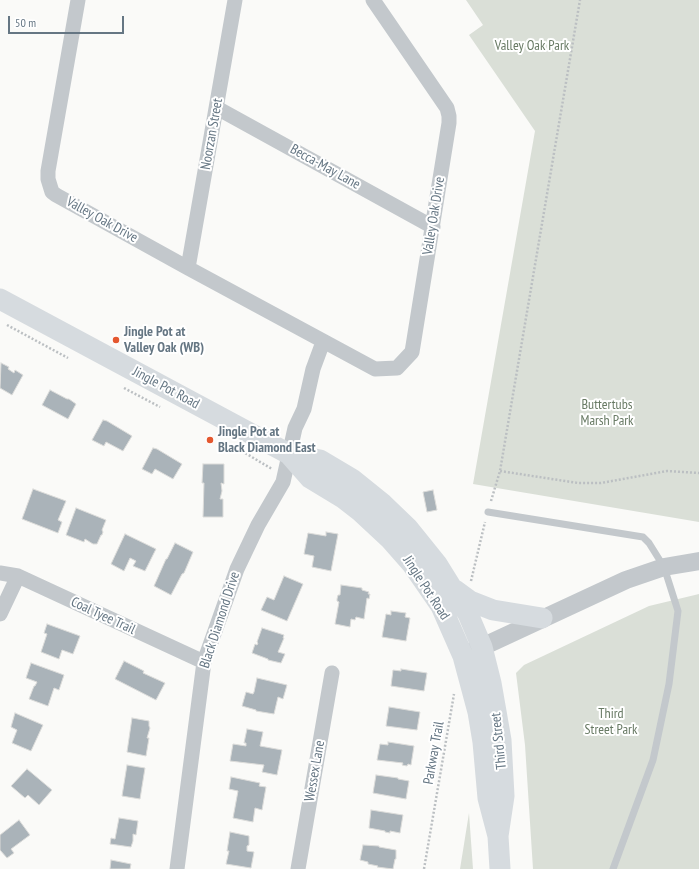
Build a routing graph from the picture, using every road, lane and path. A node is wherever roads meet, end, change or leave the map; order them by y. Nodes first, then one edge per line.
1 (78, 0) edge
2 (235, 0) edge
3 (373, 0) edge
4 (580, 0) edge
5 (216, 108) junction
6 (433, 227) junction
7 (188, 268) junction
8 (0, 299) edge
9 (323, 342) junction
10 (289, 454) junction
11 (500, 471) junction
12 (699, 473) edge
13 (488, 512) junction
14 (699, 561) edge
15 (664, 567) junction
16 (0, 573) edge
17 (18, 576) junction
18 (462, 586) junction
19 (0, 614) edge
20 (542, 618) junction
21 (472, 651) junction
22 (204, 662) junction
23 (332, 673) dead end
24 (454, 690) dead end
25 (177, 869) edge
26 (298, 869) edge
27 (424, 869) edge
28 (500, 869) edge
29 (613, 869) edge

1 - 7 street, Valley Oak Drive
2 - 5 street, Noorzan Street
3 - 6 street, Valley Oak Drive
4 - 11 path
5 - 6 street, Becca-May Lane
5 - 7 street, Noorzan Street
6 - 9 street, Valley Oak Drive
7 - 9 street, Valley Oak Drive
8 - 10 main road, Jingle Pot Road
9 - 10 street
10 - 18 main road, Jingle Pot Road
10 - 21 main road, Jingle Pot Road
10 - 22 street, Black Diamond Drive
11 - 12 path
11 - 13 path
13 - 15 lane
13 - 18 path
14 - 15 street
15 - 20 street
15 - 29 lane
16 - 17 street, Coal Tyee Trail
17 - 19 street
17 - 22 street, Coal Tyee Trail
18 - 20 main road
18 - 21 main road, Jingle Pot Road
20 - 21 street
21 - 28 main road, Third Street
22 - 25 street, Black Diamond Drive
23 - 26 street, Wessex Lane
24 - 27 path, Parkway Trail

